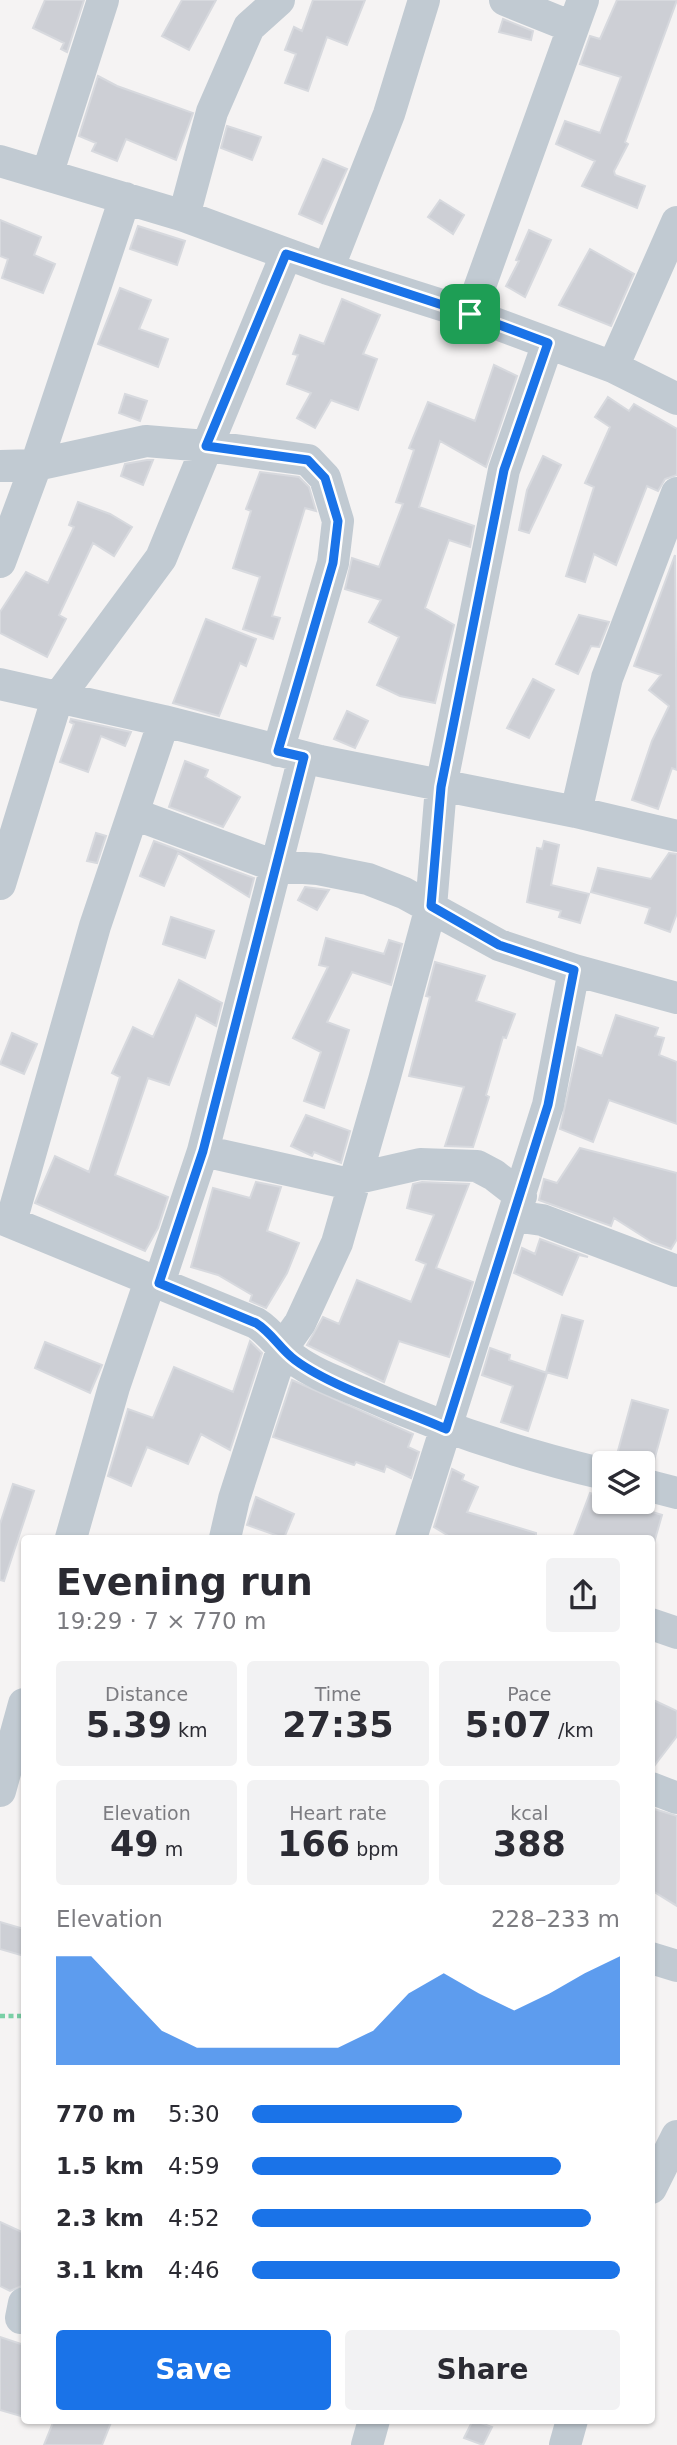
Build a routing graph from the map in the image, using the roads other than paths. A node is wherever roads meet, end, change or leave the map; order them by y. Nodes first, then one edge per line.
1 (103, 0) edge
2 (279, 0) edge
3 (424, 0) edge
4 (505, 0) edge
5 (578, 13) edge
6 (0, 161) edge
7 (47, 175) junction
8 (125, 198) junction
9 (184, 216) junction
10 (677, 222) edge
11 (286, 254) junction
12 (328, 269) junction
13 (470, 314) junction
14 (548, 343) junction
15 (613, 367) junction
16 (677, 398) edge
17 (206, 446) junction
18 (36, 465) junction
19 (0, 466) edge
20 (677, 493) edge
21 (0, 562) edge
22 (0, 684) edge
23 (57, 699) junction
24 (164, 721) junction
25 (291, 754) junction
26 (441, 787) junction
27 (576, 812) junction
28 (134, 814) junction
29 (677, 836) edge
30 (275, 866) junction
31 (0, 884) edge
32 (431, 906) junction
33 (574, 970) junction
34 (677, 999) edge
35 (203, 1151) junction
36 (357, 1179) junction
37 (517, 1206) junction
38 (6, 1220) edge
39 (677, 1271) edge
40 (155, 1281) junction
41 (283, 1347) junction
42 (446, 1429) junction
43 (592, 1471) edge
44 (655, 1487) edge
45 (677, 1493) edge
46 (72, 1535) edge
47 (226, 1535) edge
48 (412, 1535) edge
49 (655, 1625) edge
50 (677, 1633) edge
51 (21, 1714) edge
52 (655, 1790) edge
53 (0, 1791) edge
54 (677, 1798) edge
55 (655, 1959) edge
56 (677, 1966) edge
57 (665, 2146) edge
58 (655, 2176) edge
59 (373, 2424) edge
60 (571, 2424) edge
61 (368, 2445) edge
62 (565, 2445) edge

1 - 7 street
2 - 9 street
3 - 12 street
4 - 5 street
5 - 13 street
6 - 7 street
7 - 8 street
8 - 9 street
8 - 18 street
9 - 11 street
10 - 15 street
11 - 12 street
11 - 17 street
12 - 13 street
13 - 14 street
14 - 15 street
14 - 26 street
15 - 16 street
17 - 18 street
17 - 23 street
17 - 25 street
18 - 19 street
18 - 21 street
20 - 27 street
22 - 23 street
23 - 24 street
23 - 31 street
24 - 25 street
24 - 28 street
25 - 26 street
25 - 30 street
26 - 27 street
26 - 32 street
27 - 29 street
28 - 30 street
28 - 38 street
30 - 32 street
30 - 35 street
32 - 33 street
32 - 36 street
33 - 34 street
33 - 37 street
35 - 36 street
35 - 40 street
36 - 37 street
36 - 41 street
37 - 39 street
37 - 42 street
38 - 40 street
40 - 41 street
40 - 46 street
41 - 42 street
41 - 47 street
42 - 43 street
42 - 48 street
44 - 45 street
49 - 50 street
51 - 53 street
52 - 54 street
55 - 56 street
57 - 58 street
59 - 61 street
60 - 62 street

